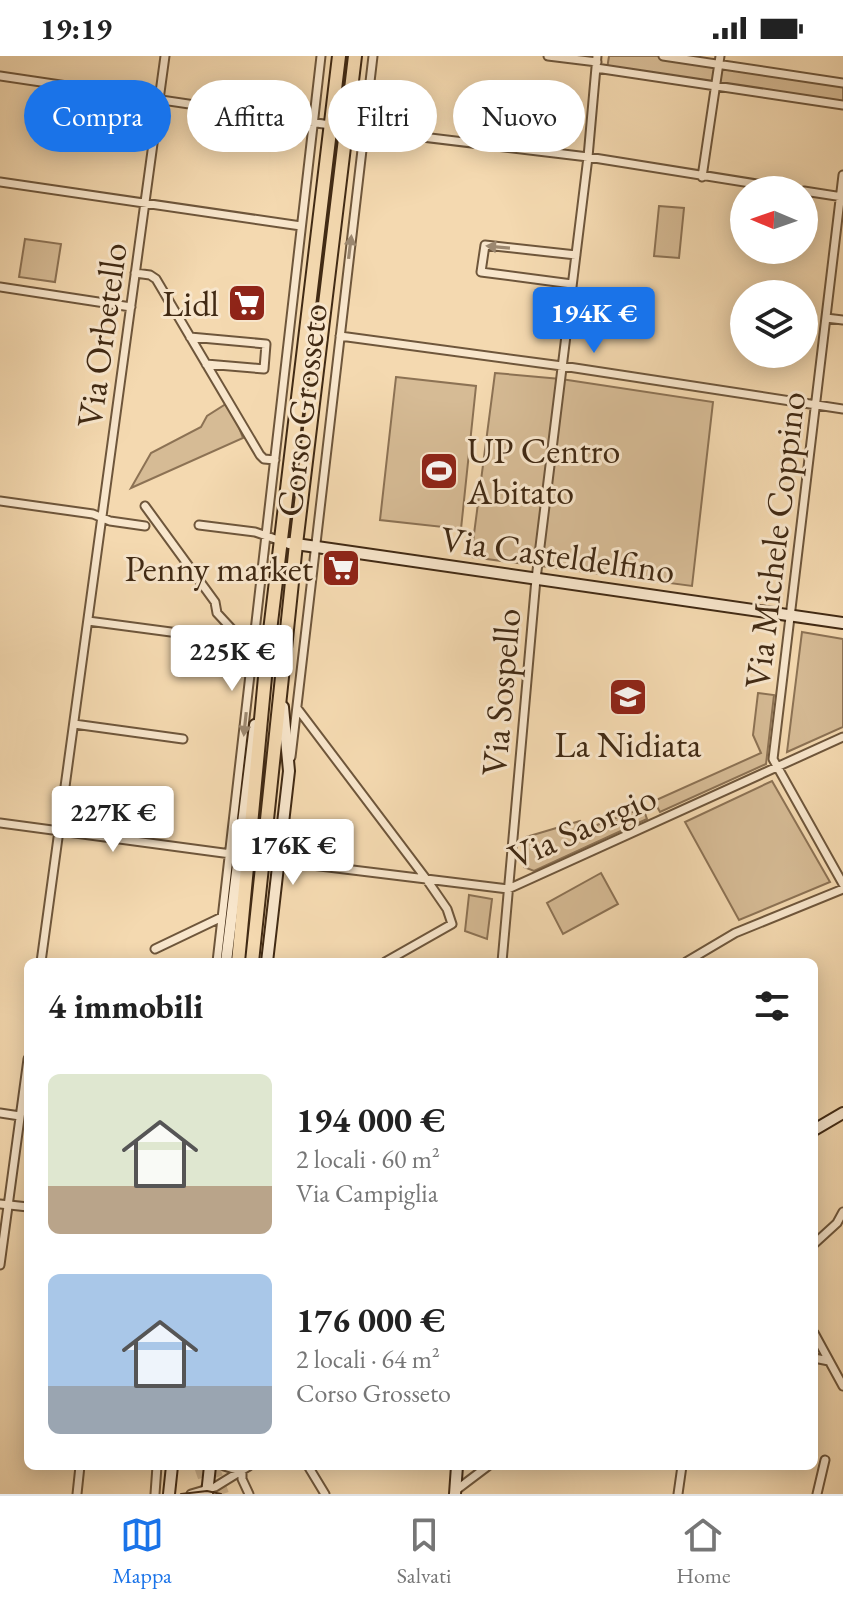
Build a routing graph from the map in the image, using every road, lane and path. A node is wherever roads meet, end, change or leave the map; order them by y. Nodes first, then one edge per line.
1 (165, 56) edge
2 (321, 56) edge
3 (339, 56) edge
4 (355, 56) edge
5 (373, 56) edge
6 (548, 56) edge
7 (663, 56) edge
8 (720, 60) edge
9 (597, 62) edge
10 (0, 76) edge
11 (29, 80) edge
12 (162, 80) edge
13 (336, 80) edge
14 (352, 80) edge
15 (370, 80) edge
16 (843, 83) edge
17 (716, 86) junction
18 (171, 100) edge
19 (843, 105) edge
20 (314, 121) junction
21 (328, 123) edge
22 (437, 139) edge
23 (328, 150) edge
24 (152, 152) edge
25 (344, 152) edge
26 (361, 152) edge
27 (588, 157) junction
28 (843, 175) edge
29 (702, 177) junction
30 (730, 181) edge
31 (0, 182) edge
32 (818, 193) edge
33 (842, 197) edge
34 (145, 202) junction
35 (301, 226) junction
36 (576, 255) junction
37 (135, 273) junction
38 (572, 284) junction
39 (0, 287) edge
40 (131, 307) junction
41 (826, 318) junction
42 (843, 320) edge
43 (340, 336) junction
44 (190, 337) junction
45 (206, 364) junction
46 (562, 366) junction
47 (816, 406) junction
48 (843, 409) edge
49 (275, 460) junction
50 (0, 501) edge
51 (145, 506) dead end
52 (102, 518) junction
53 (199, 525) dead end
54 (145, 526) dead end
55 (266, 536) junction
56 (283, 542) junction
57 (296, 544) junction
58 (316, 547) junction
59 (536, 579) junction
60 (791, 615) junction
61 (88, 621) junction
62 (843, 623) edge
63 (201, 636) dead end
64 (252, 651) junction
65 (267, 661) junction
66 (281, 681) junction
67 (297, 708) junction
68 (74, 724) junction
69 (843, 737) edge
70 (183, 739) dead end
71 (777, 767) junction
72 (289, 771) junction
73 (0, 823) edge
74 (59, 831) junction
75 (231, 854) junction
76 (279, 861) junction
77 (427, 880) junction
78 (843, 887) edge
79 (508, 889) junction
80 (222, 917) junction
81 (155, 949) dead end
82 (42, 958) edge
83 (217, 958) edge
84 (226, 958) edge
85 (238, 958) edge
86 (252, 958) edge
87 (267, 958) edge
88 (392, 958) edge
89 (502, 958) edge
90 (693, 958) edge
91 (24, 1088) edge
92 (0, 1113) edge
93 (843, 1113) edge
94 (20, 1116) junction
95 (818, 1128) edge
96 (4, 1204) edge
97 (24, 1206) edge
98 (842, 1215) edge
99 (818, 1240) edge
100 (0, 1265) edge
101 (818, 1340) edge
102 (818, 1359) edge
103 (829, 1361) junction
104 (843, 1386) edge
105 (825, 1460) dead end
106 (80, 1470) edge
107 (157, 1470) edge
108 (172, 1470) edge
109 (210, 1470) edge
110 (243, 1470) edge
111 (245, 1470) edge
112 (310, 1470) edge
113 (457, 1470) edge
114 (483, 1470) edge
115 (681, 1470) edge
116 (207, 1492) edge
117 (455, 1492) edge
118 (77, 1494) edge
119 (155, 1494) edge
120 (169, 1494) edge
121 (191, 1494) edge
122 (249, 1494) edge
123 (325, 1494) edge
124 (678, 1494) edge
125 (817, 1494) edge

1 - 12 street, Via Orbetello
2 - 20 street, Corso Grosseto
3 - 13 main road, Corso Grosseto
4 - 14 main road, Corso Grosseto
5 - 15 street, Corso Grosseto
6 - 9 street
7 - 8 street
8 - 16 street
8 - 17 street
9 - 17 street
9 - 27 street, Via Sospello
10 - 11 street
17 - 19 street
17 - 29 street
18 - 20 street
20 - 21 street
20 - 35 street, Corso Grosseto
22 - 27 street
23 - 56 main road, Corso Grosseto
24 - 34 street, Via Orbetello
25 - 57 main road, Corso Grosseto
43 -> 26 street, Corso Grosseto
27 - 29 street
27 - 36 street, Via Sospello
28 - 33 street, Via Michele Coppino
29 - 30 street
31 - 34 street
32 - 33 street
33 - 41 street, Via Michele Coppino
34 - 35 street
34 - 37 street, Via Orbetello
35 - 49 street, Corso Grosseto
36 - 38 street, Via Sospello
36 -> 38 street
37 - 40 street, Via Orbetello
37 - 44 street, Corso Grosseto
38 - 46 street, Via Sospello
39 - 40 street
40 - 52 street, Via Orbetello
41 - 42 street
41 - 47 street, Via Michele Coppino
43 - 46 street
43 - 58 street, Corso Grosseto
44 - 45 street, Corso Grosseto
44 - 45 street
45 - 49 street, Corso Grosseto
46 - 47 street
46 - 59 street, Via Sospello
47 - 48 street
47 - 60 street, Via Michele Coppino
49 - 55 street, Corso Grosseto
50 - 52 street
51 - 64 street
52 - 54 street
52 - 61 street, Via Orbetello
53 - 55 street, Via Casteldelfino
55 - 56 street, Via Casteldelfino
55 - 64 street, Corso Grosseto
56 - 57 main road, Via Casteldelfino
56 - 65 main road, Corso Grosseto
57 - 58 main road, Via Casteldelfino
57 - 66 main road, Corso Grosseto
58 - 59 main road, Via Casteldelfino
58 - 67 street, Corso Grosseto
59 - 60 main road, Via Casteldelfino
59 - 79 street, Via Sospello
60 - 62 main road, Via Casteldelfino
60 - 71 street, Via Michele Coppino
61 - 63 street
61 - 68 street, Via Orbetello
64 -> 75 street, Corso Grosseto
65 - 84 main road, Corso Grosseto
65 - 85 main road, Corso Grosseto
66 - 72 main road, Corso Grosseto
66 - 86 main road, Corso Grosseto
67 - 72 street, Corso Grosseto
67 - 77 street
68 - 70 street
68 - 74 street, Via Orbetello
69 - 71 street, Via Saorgio
71 - 78 street
71 - 79 street, Via Saorgio
72 - 76 main road, Corso Grosseto
73 - 74 street
74 - 75 street
74 - 82 street, Via Orbetello
75 - 80 street, Corso Grosseto
76 - 77 street, Via Saorgio
76 - 87 main road, Corso Grosseto
77 - 79 street, Via Saorgio
77 - 88 street
78 - 90 street
79 - 89 street, Via Sospello
80 - 81 street
80 - 83 street, Corso Grosseto
91 - 94 street
92 - 94 street
93 - 95 main road
94 - 96 street
96 - 97 street
96 - 100 street
98 - 99 street
101 - 103 street
102 - 103 street
103 - 104 street
105 - 125 street
106 - 118 street
107 - 119 street
108 - 120 main road
109 - 116 main road
110 - 116 street
111 - 122 street
112 - 123 street
113 - 117 main road
114 - 117 street
115 - 124 street
116 - 121 street

